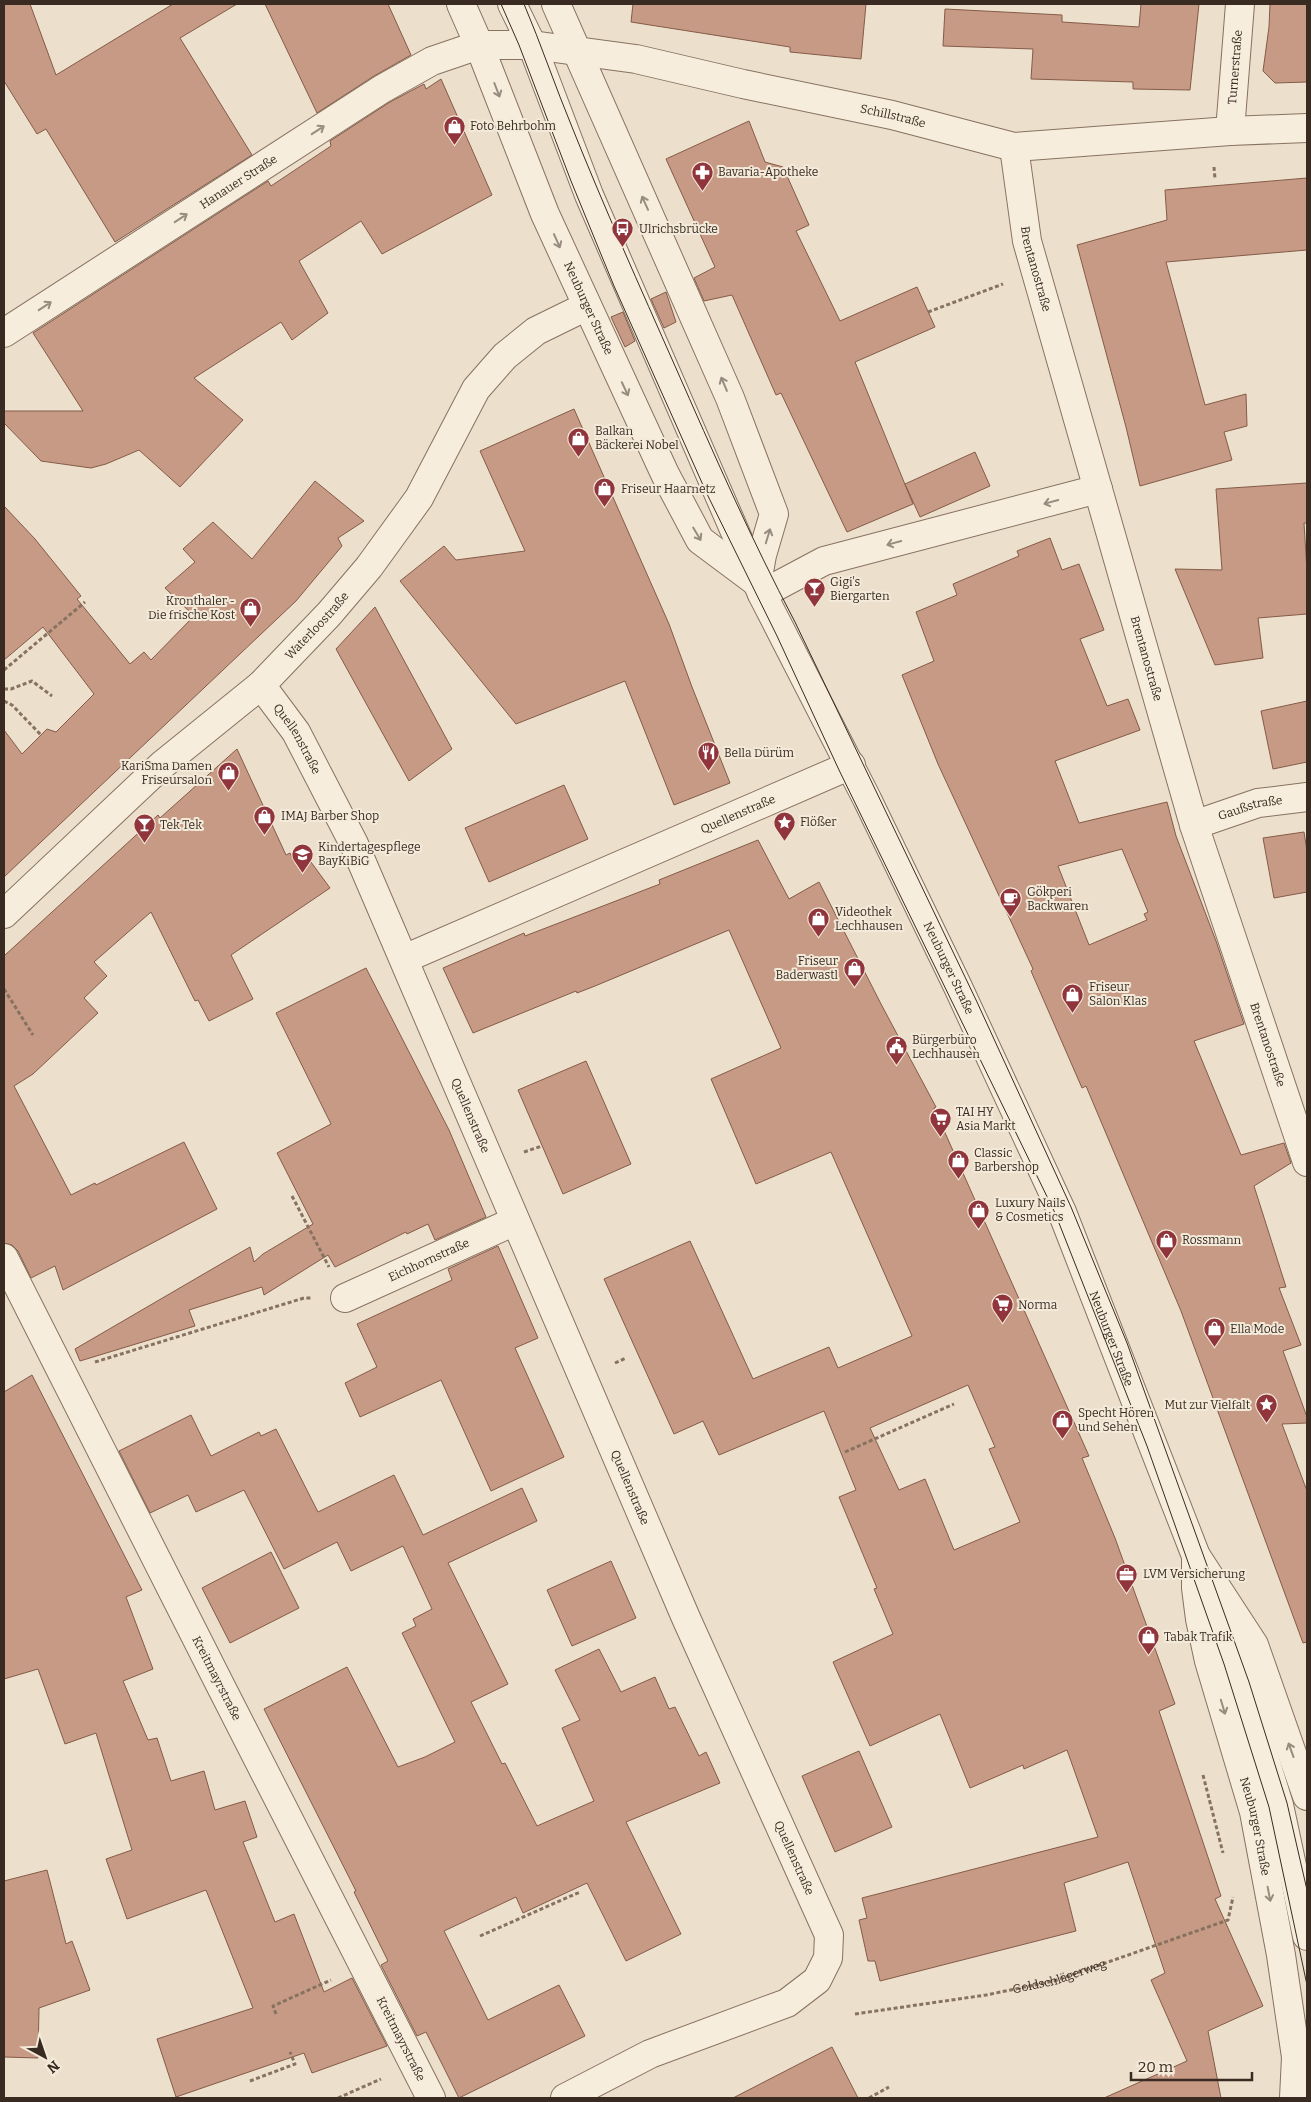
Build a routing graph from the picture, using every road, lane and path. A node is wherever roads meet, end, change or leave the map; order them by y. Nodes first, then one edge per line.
1 (462, 4) edge
2 (512, 4) edge
3 (556, 4) edge
4 (1240, 4) edge
5 (480, 45) junction
6 (532, 45) junction
7 (577, 50) junction
8 (1307, 128) edge
9 (1230, 131) junction
10 (1014, 147) junction
11 (1035, 272) junction
12 (587, 306) junction
13 (928, 312) dead end
14 (4, 333) edge
15 (1098, 489) junction
16 (759, 588) junction
17 (85, 602) dead end
18 (4, 670) edge
19 (262, 685) junction
20 (4, 689) edge
21 (52, 696) dead end
22 (4, 701) edge
23 (41, 735) dead end
24 (851, 765) junction
25 (1307, 797) edge
26 (1194, 825) junction
27 (4, 914) edge
28 (404, 959) junction
29 (4, 989) edge
30 (33, 1035) dead end
31 (1307, 1162) edge
32 (292, 1196) dead end
33 (514, 1222) junction
34 (4, 1258) edge
35 (345, 1298) junction
36 (61, 1372) junction
37 (954, 1404) dead end
38 (845, 1452) dead end
39 (1196, 1556) junction
40 (1203, 1775) dead end
41 (1307, 1796) edge
42 (1266, 1809) junction
43 (1224, 1856) dead end
44 (580, 1892) dead end
45 (1234, 1892) dead end
46 (480, 1936) dead end
47 (1307, 1936) edge
48 (364, 1965) junction
49 (276, 2014) dead end
50 (855, 2014) dead end
51 (290, 2052) dead end
52 (414, 2064) junction
53 (250, 2081) dead end
54 (889, 2087) dead end
55 (338, 2098) edge
56 (431, 2098) edge
57 (565, 2098) edge
58 (870, 2098) edge
59 (1294, 2098) edge

1 - 5 street, Neuburger Straße
2 - 6 street
3 - 7 street
4 - 9 street, Turnerstraße
5 - 6 street, Schillstraße
5 -> 12 street, Neuburger Straße
14 -> 5 street, Hanauer Straße
6 - 7 street, Schillstraße
6 - 16 street
7 - 10 street, Schillstraße
16 -> 7 street
8 - 9 street, Schillstraße
9 - 10 street, Schillstraße
10 - 11 street, Brentanostraße
11 - 13 path
11 - 15 street, Brentanostraße
12 -> 16 street, Neuburger Straße
12 - 19 street, Waterloostraße
15 -> 16 street
15 - 26 street, Brentanostraße
16 - 24 street, Neuburger Straße
17 - 18 path
19 - 27 street, Waterloostraße
19 - 28 street, Quellenstraße
20 - 21 path
22 - 23 path
24 - 28 street, Quellenstraße
24 - 39 street, Neuburger Straße
25 - 26 street, Gaußstraße
26 - 31 street, Brentanostraße
28 - 33 street, Quellenstraße
29 - 30 path
32 - 35 path
33 - 35 street, Eichhornstraße
33 - 57 street, Quellenstraße
34 - 36 street, Kreitmayrstraße
35 - 36 path
36 - 48 street, Kreitmayrstraße
37 - 38 path
41 -> 39 street, Neuburger Straße
39 - 42 street, Neuburger Straße
40 - 43 path
41 - 42 street
42 - 47 street
42 -> 59 street, Neuburger Straße
44 - 46 path
45 - 50 path, Goldschlägerweg
48 - 49 path
48 - 52 street, Kreitmayrstraße
51 - 53 path
52 - 55 path
52 - 56 street, Kreitmayrstraße
54 - 58 path

